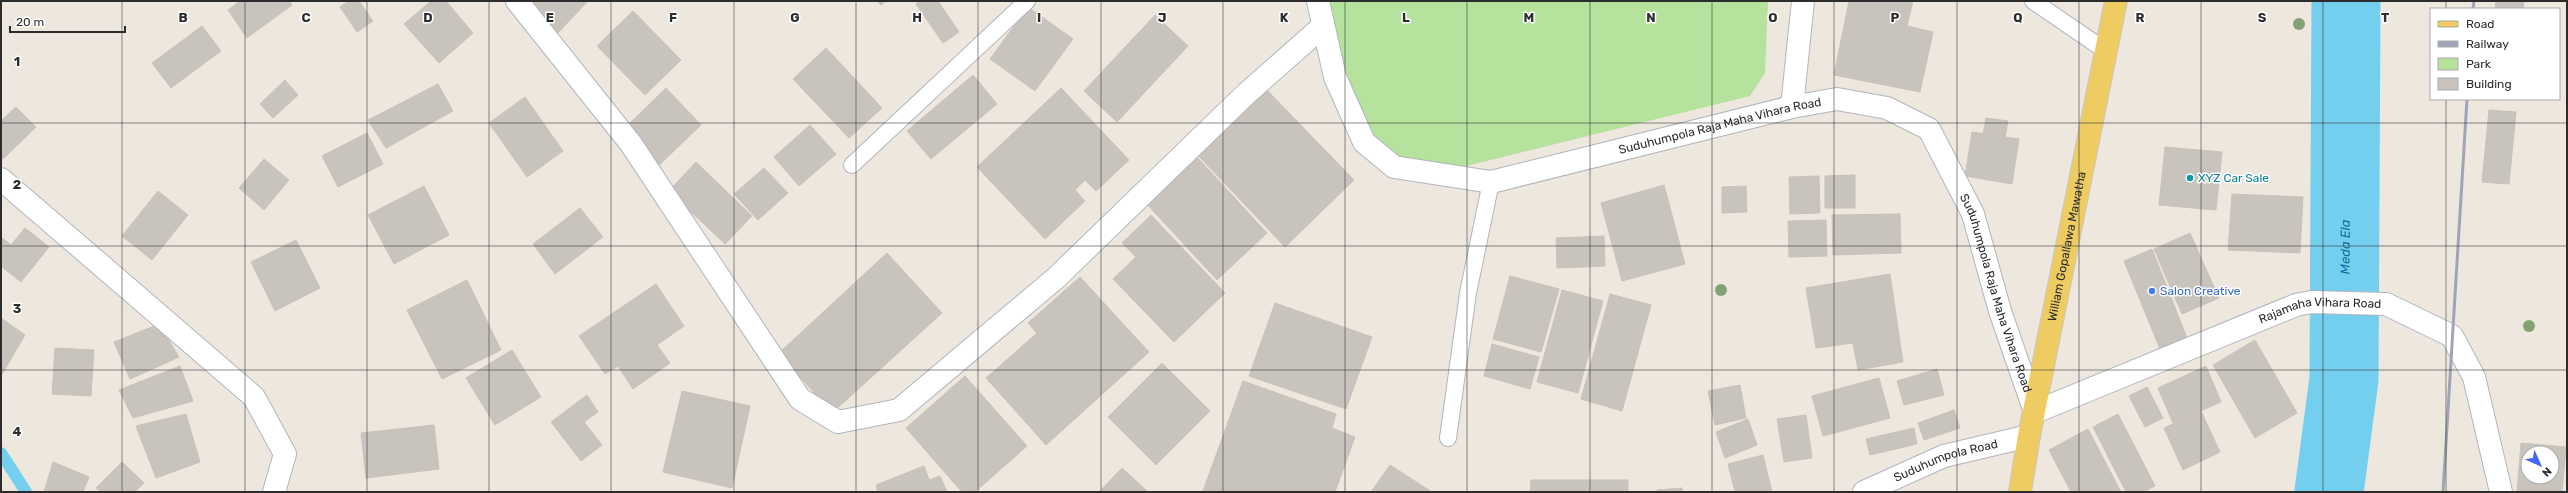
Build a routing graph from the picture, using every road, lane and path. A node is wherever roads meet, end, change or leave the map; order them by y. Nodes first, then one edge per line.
1 (517, 1) edge
2 (1027, 1) edge
3 (1318, 1) edge
4 (1803, 1) edge
5 (2033, 1) edge
6 (2116, 1) edge
7 (1323, 26) junction
8 (2106, 51) junction
9 (1792, 107) junction
10 (852, 165) dead end
11 (1, 179) edge
12 (1491, 182) junction
13 (2034, 412) junction
14 (2029, 436) junction
15 (1448, 438) dead end
16 (274, 492) edge
17 (1864, 492) edge
18 (2020, 492) edge
19 (2501, 492) edge

1 - 7 street
2 - 10 lane
3 - 7 street, Suduhumpola Raja Maha Vihara Road
4 - 9 street
5 - 8 lane
6 - 8 main road, William Gopallawa Mawatha
7 - 12 street, Suduhumpola Raja Maha Vihara Road
8 - 13 main road, William Gopallawa Mawatha
9 - 12 street, Suduhumpola Raja Maha Vihara Road
9 - 13 street, Suduhumpola Raja Maha Vihara Road
11 - 16 street
12 - 15 lane
13 - 14 main road, William Gopallawa Mawatha
13 - 19 street, Rajamaha Vihara Road
14 - 17 street, Suduhumpola Road
14 - 18 main road, William Gopallawa Mawatha

